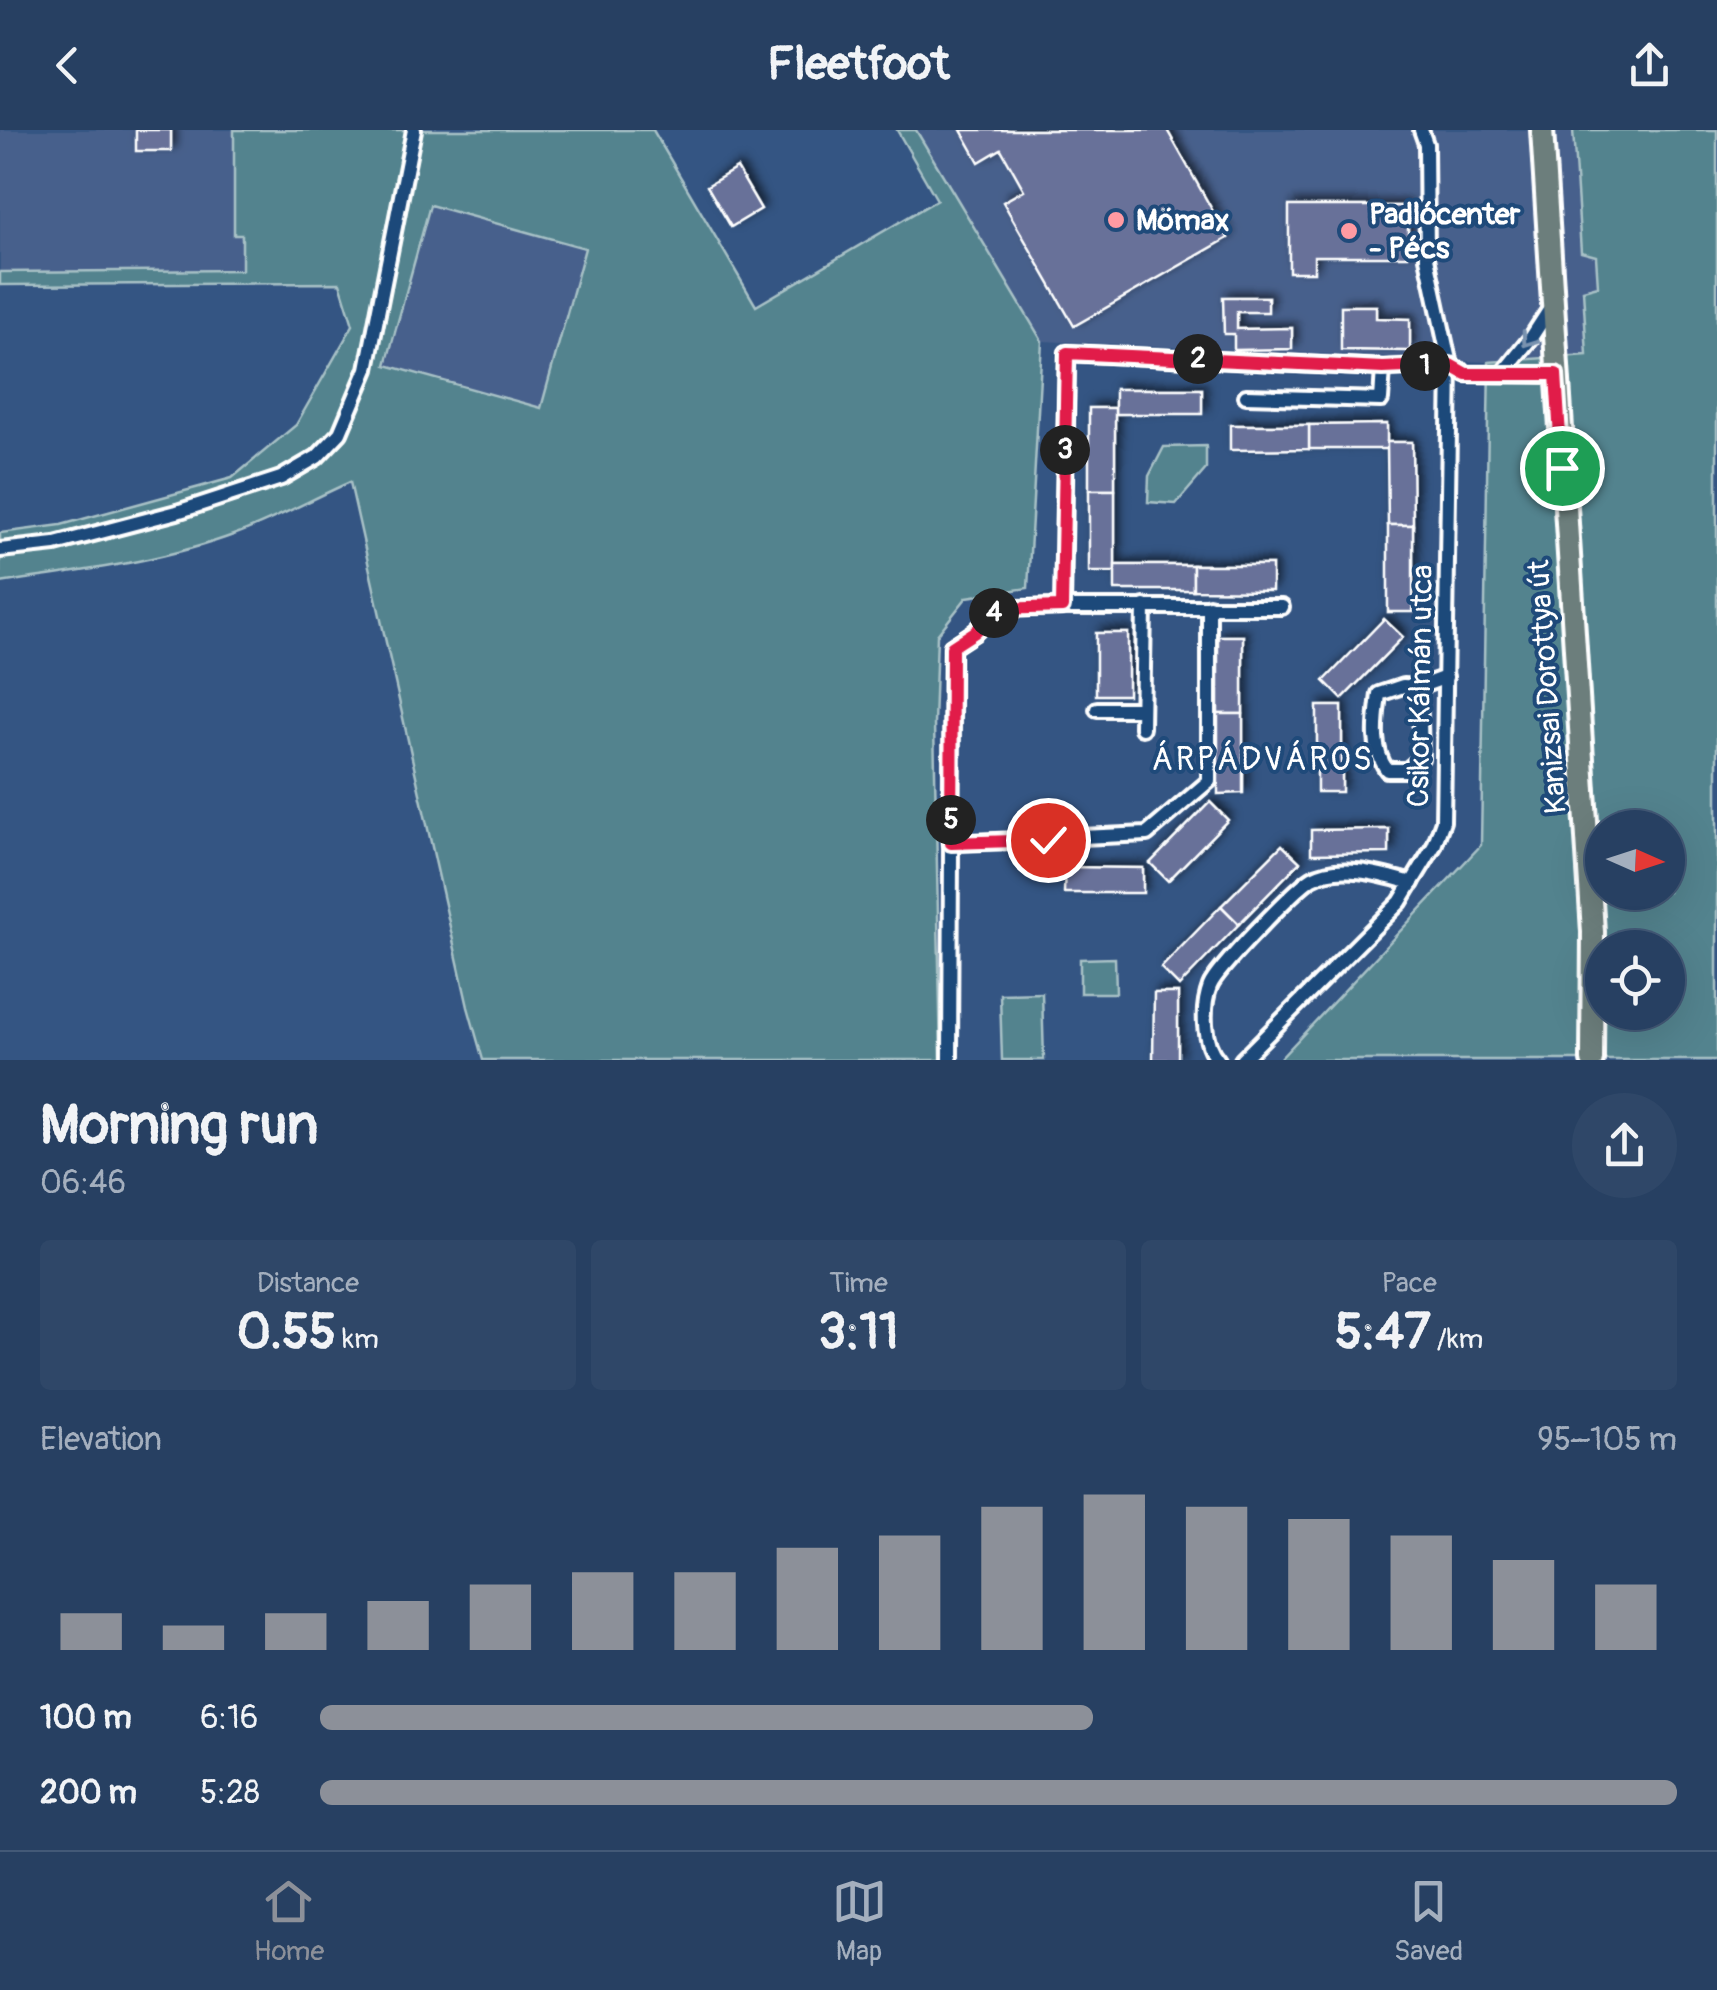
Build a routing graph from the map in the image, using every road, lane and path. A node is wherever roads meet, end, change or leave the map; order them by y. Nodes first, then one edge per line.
1 (414, 130) edge
2 (1421, 130) edge
3 (1542, 130) edge
4 (1552, 304) junction
5 (1450, 365) junction
6 (1383, 368) junction
7 (1502, 374) junction
8 (1556, 374) junction
9 (1246, 396) dead end
10 (0, 550) edge
11 (1144, 606) junction
12 (1209, 606) junction
13 (1282, 606) dead end
14 (1062, 607) junction
15 (1446, 677) junction
16 (1419, 687) junction
17 (1097, 709) dead end
18 (1142, 709) junction
19 (1142, 728) dead end
20 (951, 843) junction
21 (1412, 883) junction
22 (950, 1060) edge
23 (1218, 1060) edge
24 (1242, 1060) edge
25 (1592, 1060) edge

1 - 10 street
2 - 5 street, Csikor Kálmán utca
3 - 4 main road, Kanizsai Dorottya út
4 -> 7 street
4 - 8 main road, Kanizsai Dorottya út
5 - 6 street
5 - 7 street
5 - 15 street, Csikor Kálmán utca
6 - 9 street
6 - 14 street
7 - 8 street
8 - 25 main road, Kanizsai Dorottya út
11 - 12 street
11 - 14 street
11 - 18 street
12 - 13 street
12 - 20 street
14 - 20 street
15 - 16 street
15 - 21 street, Csikor Kálmán utca
16 - 16 street
17 - 18 street
18 - 19 street
20 - 22 street
21 - 23 street
21 - 24 street, Csikor Kálmán utca

